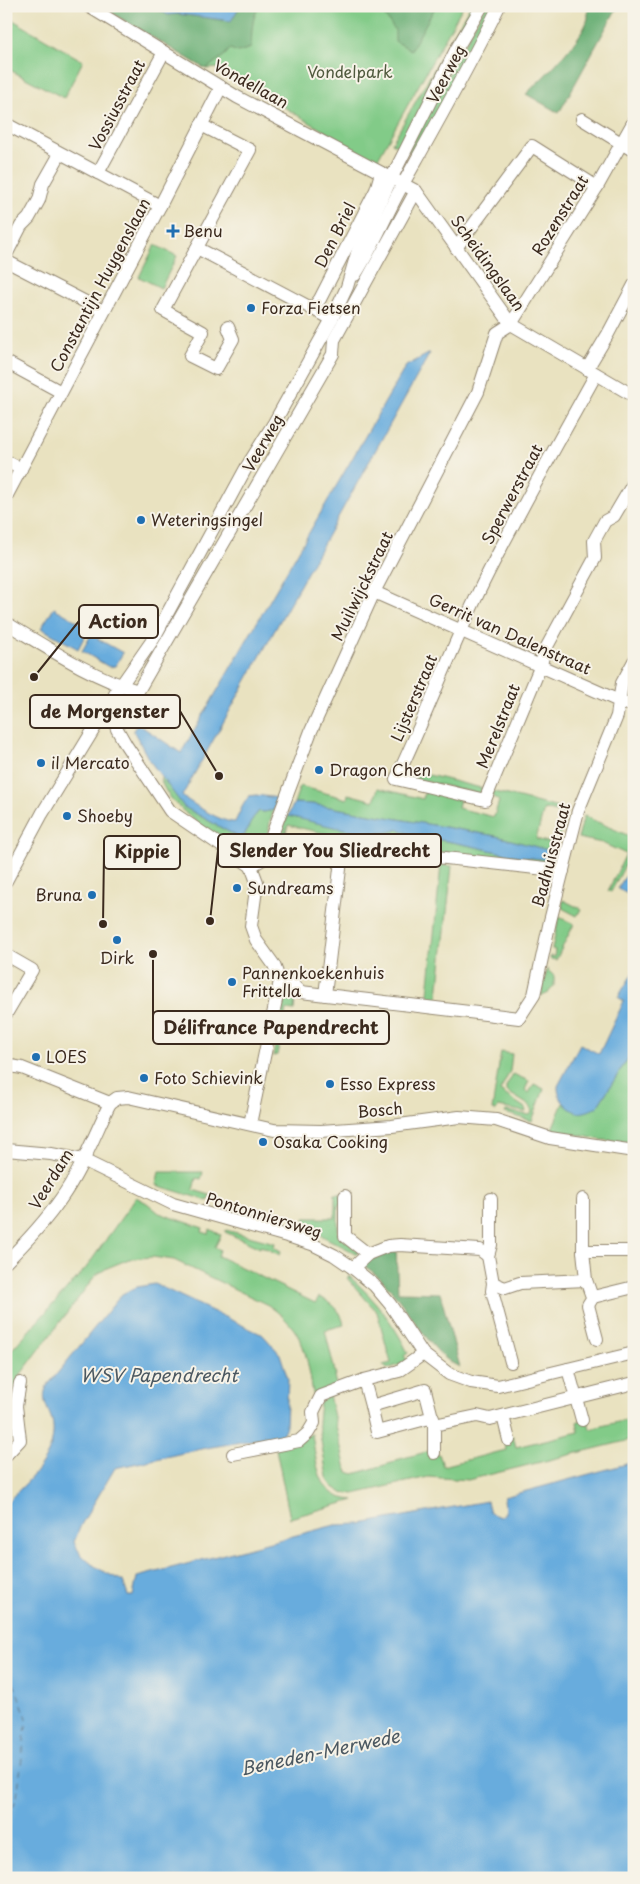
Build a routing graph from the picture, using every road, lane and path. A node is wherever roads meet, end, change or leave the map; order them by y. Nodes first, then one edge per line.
1 (88, 6) edge
2 (482, 6) edge
3 (500, 6) edge
4 (164, 52) junction
5 (221, 87) junction
6 (582, 119) dead end
7 (634, 121) edge
8 (6, 124) edge
9 (201, 125) junction
10 (621, 142) junction
11 (634, 150) edge
12 (60, 154) junction
13 (98, 173) junction
14 (391, 179) junction
15 (597, 187) junction
16 (416, 190) junction
17 (160, 206) junction
18 (197, 248) junction
19 (456, 248) junction
20 (6, 255) edge
21 (6, 261) edge
22 (634, 285) edge
23 (312, 309) junction
24 (103, 311) junction
25 (332, 319) junction
26 (511, 324) junction
27 (228, 327) dead end
28 (6, 362) edge
29 (591, 372) junction
30 (61, 392) junction
31 (634, 396) edge
32 (6, 461) edge
33 (21, 468) junction
34 (634, 482) edge
35 (6, 496) edge
36 (374, 592) junction
37 (6, 623) edge
38 (461, 630) junction
39 (634, 661) edge
40 (541, 665) junction
41 (120, 686) junction
42 (619, 701) junction
43 (634, 706) edge
44 (112, 715) junction
45 (485, 800) joint
46 (251, 866) junction
47 (563, 871) junction
48 (6, 881) edge
49 (6, 955) edge
50 (280, 981) junction
51 (325, 995) junction
52 (6, 1014) edge
53 (6, 1065) edge
54 (110, 1103) junction
55 (250, 1124) junction
56 (6, 1150) edge
57 (634, 1151) edge
58 (83, 1160) junction
59 (345, 1196) dead end
60 (491, 1199) dead end
61 (583, 1199) dead end
62 (583, 1251) junction
63 (634, 1251) edge
64 (368, 1254) junction
65 (488, 1256) junction
66 (6, 1262) edge
67 (353, 1268) junction
68 (586, 1280) junction
69 (494, 1283) junction
70 (634, 1287) edge
71 (594, 1297) junction
72 (597, 1339) dead end
73 (634, 1353) edge
74 (420, 1357) junction
75 (511, 1362) dead end
76 (568, 1369) junction
77 (364, 1380) junction
78 (20, 1383) dead end
79 (634, 1383) edge
80 (576, 1398) junction
81 (371, 1406) junction
82 (503, 1416) junction
83 (582, 1420) dead end
84 (434, 1421) junction
85 (509, 1440) dead end
86 (434, 1453) dead end
87 (233, 1454) dead end
88 (6, 1455) edge

1 - 4 street, Vondellaan
2 - 14 street, Veerweg
3 - 14 street, Veerweg
4 - 5 street, Vondellaan
4 - 13 street, Vossiusstraat
5 - 9 street, Constantijn Huygenslaan
5 - 14 street, Vondellaan
6 - 10 street
7 - 10 street, Rozenstraat
8 - 12 street, Vossiusstraat
9 - 17 street, Constantijn Huygenslaan
9 - 18 street
10 - 11 street
10 - 15 street, Rozenstraat
12 - 13 street, Vossiusstraat
12 - 20 street
13 - 17 street, Vossiusstraat
14 - 16 street
14 - 23 street, Den Briel
14 - 25 street, Veerweg
15 - 19 street
15 - 26 street, Rozenstraat
16 - 19 street, Scheidingslaan
16 - 41 street, Veerweg
17 - 24 street, Constantijn Huygenslaan
18 - 23 street
18 - 27 street
19 - 26 street, Scheidingslaan
21 - 24 street
22 - 29 street, Sperwerstraat
23 - 25 street
24 - 30 street, Constantijn Huygenslaan
25 - 41 street, Veerweg
26 - 29 street, Scheidingslaan
26 - 36 street, Muilwijckstraat
28 - 30 street
29 - 31 street, Scheidingslaan
29 - 38 street, Sperwerstraat
30 - 33 street, Constantijn Huygenslaan
32 - 33 street
33 - 35 street, Constantijn Huygenslaan
34 - 40 street, Merelstraat
36 - 38 street, Gerrit van Dalenstraat
36 - 46 street, Muilwijckstraat
37 - 41 street
38 - 40 street, Gerrit van Dalenstraat
38 - 45 street, Lijsterstraat
39 - 42 street, Badhuisstraat
40 - 42 street, Gerrit van Dalenstraat
40 - 45 street, Merelstraat
41 - 44 street, Veerweg
42 - 43 street, Gerrit van Dalenstraat
42 - 47 street, Badhuisstraat
44 - 46 street
44 - 48 street
46 - 50 street
47 - 51 street, Badhuisstraat
47 - 51 street
49 - 52 street
50 - 51 street
50 - 55 street
53 - 54 street
54 - 55 street, Bosch
54 - 58 street, Veerdam
55 - 57 street, Bosch
56 - 58 street, Pontonniersweg
58 - 66 street, Veerdam
58 - 67 street, Pontonniersweg
59 - 64 street
60 - 65 street
61 - 62 street
62 - 63 street
62 - 68 street
64 - 65 street
64 - 67 street
65 - 69 street
67 - 74 street, Pontonniersweg
68 - 69 street
68 - 71 street
69 - 75 street
70 - 71 street
71 - 72 street
73 - 76 street, Pontonniersweg
74 - 76 street, Pontonniersweg
74 - 77 street
76 - 80 street
77 - 81 street
77 - 87 street
78 - 88 street
79 - 80 street
80 - 82 street
80 - 83 street
81 - 84 street
81 - 84 street
82 - 84 street
82 - 85 street
84 - 86 street

